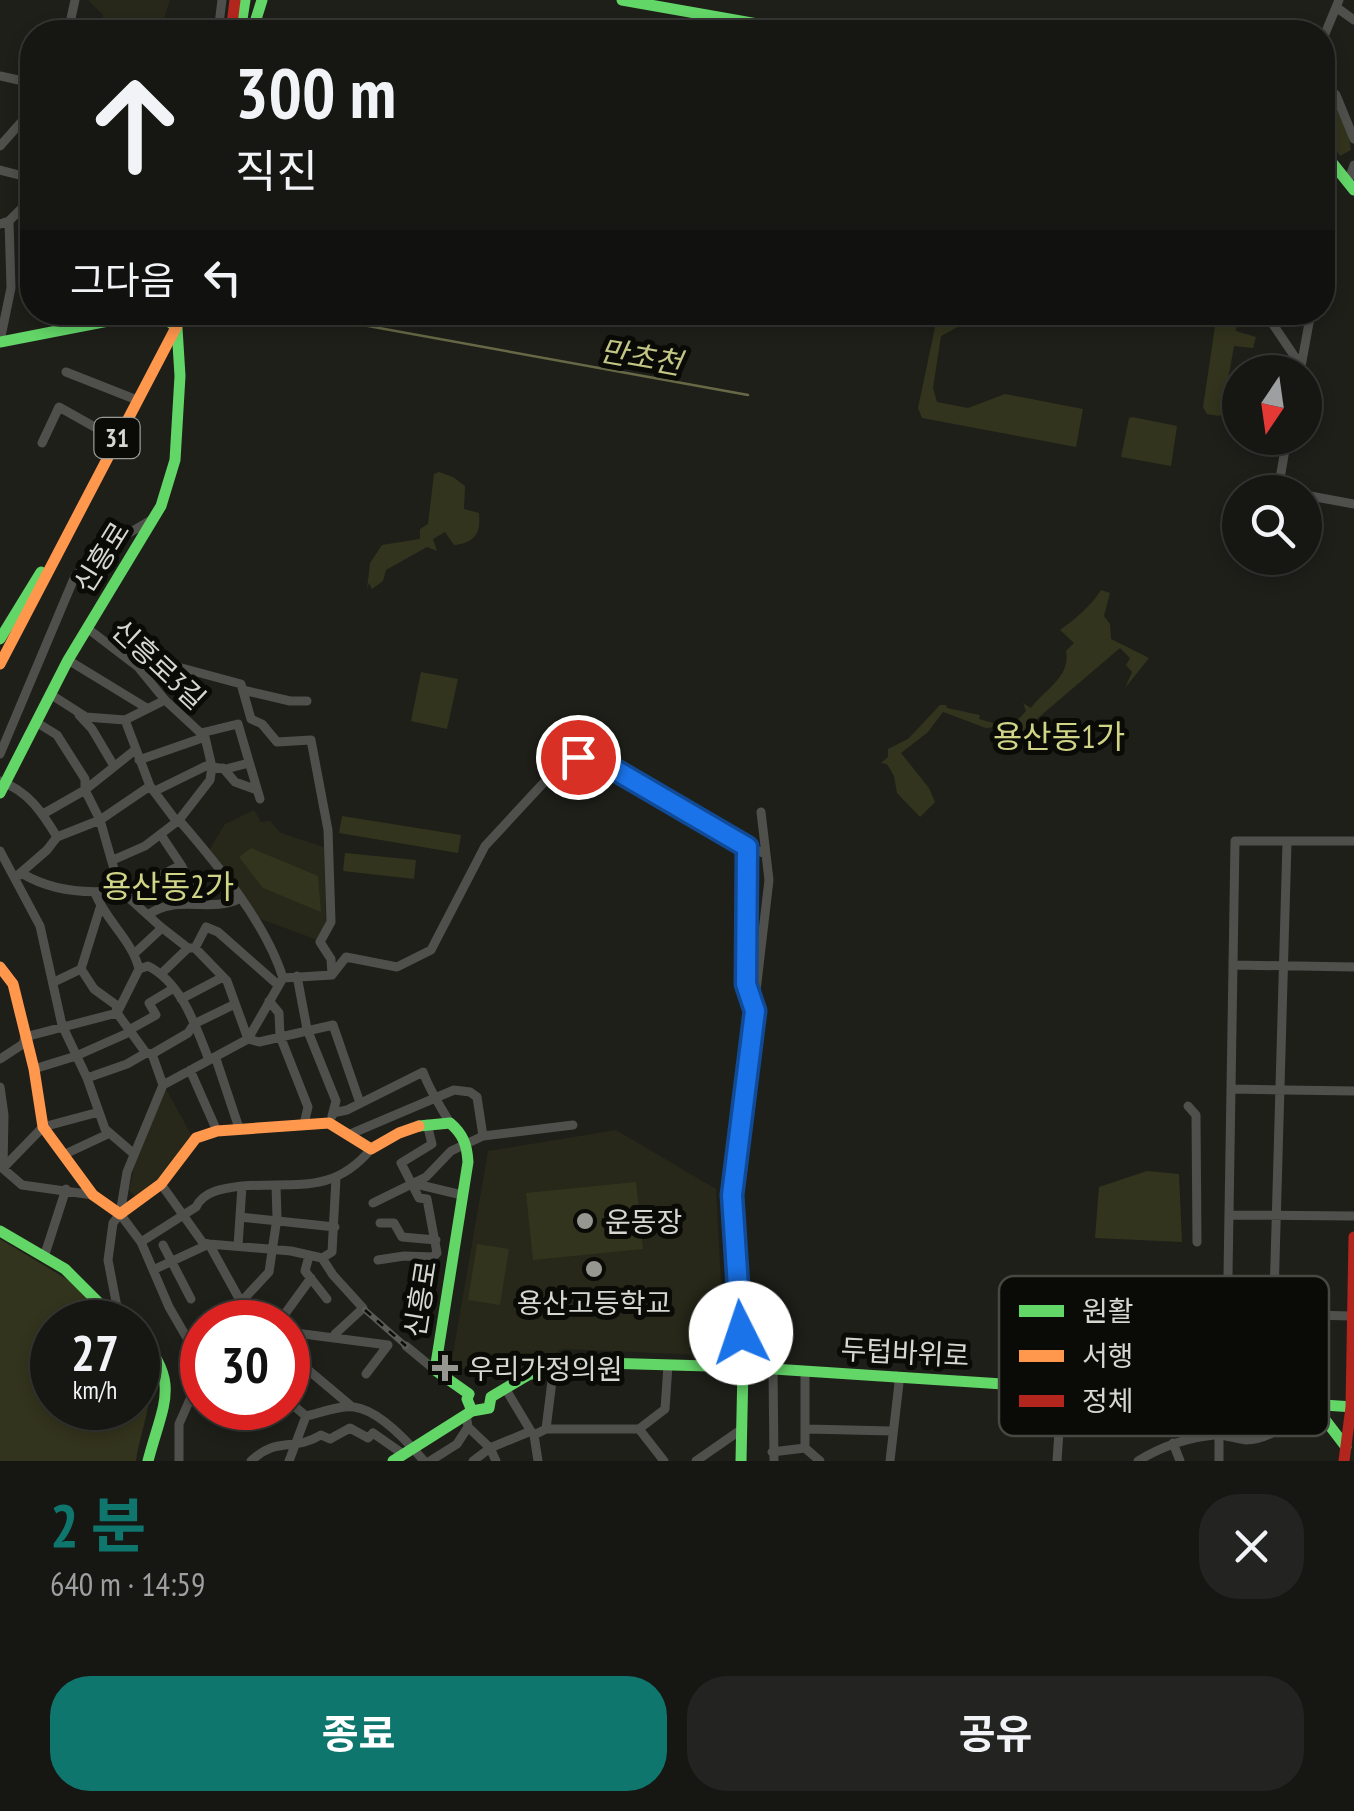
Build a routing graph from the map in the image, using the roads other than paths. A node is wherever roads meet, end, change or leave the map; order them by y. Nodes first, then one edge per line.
1 (622, 0) edge
2 (1338, 4) edge
3 (735, 20) edge
4 (1354, 20) edge
5 (1335, 94) edge
6 (20, 124) edge
7 (1353, 132) edge
8 (0, 146) edge
9 (1354, 165) edge
10 (1335, 166) edge
11 (1351, 186) edge
12 (4, 222) edge
13 (87, 325) edge
14 (173, 325) edge
15 (178, 325) edge
16 (1273, 325) edge
17 (1308, 325) edge
18 (177, 328) junction
19 (0, 342) edge
20 (1291, 355) edge
21 (1303, 355) edge
22 (157, 366) junction
23 (66, 372) dead end
24 (180, 376) junction
25 (137, 400) junction
26 (116, 439) junction
27 (42, 443) dead end
28 (1322, 498) edge
29 (1354, 504) edge
30 (154, 519) junction
31 (58, 550) junction
32 (88, 628) junction
33 (0, 639) edge
34 (68, 660) junction
35 (0, 662) edge
36 (138, 667) junction
37 (244, 690) junction
38 (50, 694) junction
39 (166, 700) junction
40 (307, 701) dead end
41 (145, 708) junction
42 (78, 714) junction
43 (251, 719) junction
44 (126, 720) junction
45 (36, 722) junction
46 (238, 724) junction
47 (202, 735) junction
48 (0, 754) edge
49 (137, 755) junction
50 (250, 763) junction
51 (114, 766) junction
52 (212, 768) junction
53 (223, 768) junction
54 (2, 785) edge
55 (152, 788) junction
56 (85, 790) junction
57 (760, 812) dead end
58 (43, 814) junction
59 (100, 820) junction
60 (179, 820) junction
61 (161, 835) junction
62 (57, 837) junction
63 (1354, 841) edge
64 (1287, 842) junction
65 (747, 847) junction
66 (0, 851) edge
67 (765, 854) junction
68 (112, 860) junction
69 (181, 865) junction
70 (14, 878) junction
71 (122, 892) junction
72 (95, 894) junction
73 (239, 899) junction
74 (202, 904) junction
75 (100, 908) junction
76 (148, 915) junction
77 (162, 928) junction
78 (191, 948) junction
79 (135, 953) junction
80 (1233, 965) junction
81 (1284, 966) junction
82 (0, 967) edge
83 (139, 968) junction
84 (1354, 968) edge
85 (80, 969) junction
86 (162, 972) junction
87 (332, 975) junction
88 (297, 976) junction
89 (223, 977) junction
90 (54, 982) junction
91 (280, 982) junction
92 (174, 988) junction
93 (181, 1000) junction
94 (269, 1000) junction
95 (235, 1004) junction
96 (755, 1011) junction
97 (117, 1013) junction
98 (194, 1024) junction
99 (62, 1025) junction
100 (307, 1029) junction
101 (130, 1031) junction
102 (280, 1036) junction
103 (25, 1037) junction
104 (248, 1040) junction
105 (149, 1053) junction
106 (76, 1056) junction
107 (0, 1059) edge
108 (213, 1060) junction
109 (34, 1068) junction
110 (190, 1070) junction
111 (87, 1078) junction
112 (164, 1085) junction
113 (0, 1087) edge
114 (1231, 1089) junction
115 (1280, 1090) junction
116 (1354, 1091) edge
117 (432, 1097) junction
118 (360, 1104) junction
119 (1188, 1106) dead end
120 (98, 1112) junction
121 (331, 1118) junction
122 (450, 1123) junction
123 (304, 1124) junction
124 (427, 1124) junction
125 (573, 1125) dead end
126 (43, 1127) junction
127 (239, 1128) junction
128 (217, 1130) junction
129 (108, 1134) junction
130 (348, 1135) junction
131 (483, 1136) junction
132 (468, 1142) junction
133 (371, 1148) junction
134 (134, 1154) junction
135 (63, 1156) junction
136 (1, 1167) edge
137 (336, 1178) junction
138 (412, 1183) junction
139 (161, 1184) junction
140 (242, 1186) junction
141 (276, 1186) junction
142 (66, 1189) junction
143 (92, 1195) junction
144 (462, 1195) junction
145 (373, 1203) dead end
146 (184, 1213) junction
147 (120, 1214) junction
148 (1229, 1214) junction
149 (240, 1216) junction
150 (1276, 1216) junction
151 (1354, 1216) edge
152 (276, 1218) junction
153 (380, 1223) dead end
154 (335, 1227) junction
155 (0, 1232) edge
156 (1354, 1236) edge
157 (141, 1242) junction
158 (1196, 1242) dead end
159 (209, 1244) junction
160 (436, 1244) junction
161 (163, 1246) dead end
162 (238, 1246) junction
163 (271, 1250) junction
164 (452, 1251) junction
165 (45, 1254) junction
166 (309, 1256) junction
167 (322, 1258) junction
168 (108, 1260) junction
169 (378, 1260) dead end
170 (171, 1261) junction
171 (155, 1269) junction
172 (1228, 1276) edge
173 (1275, 1276) edge
174 (311, 1278) junction
175 (99, 1295) junction
176 (191, 1299) dead end
177 (327, 1299) dead end
178 (103, 1300) edge
179 (115, 1300) edge
180 (240, 1300) edge
181 (243, 1300) edge
182 (295, 1300) edge
183 (1329, 1315) edge
184 (1351, 1316) junction
185 (310, 1335) edge
186 (334, 1338) junction
187 (406, 1346) dead end
188 (160, 1359) edge
189 (554, 1365) junction
190 (668, 1365) junction
191 (744, 1367) junction
192 (160, 1368) edge
193 (773, 1369) junction
194 (435, 1370) junction
195 (806, 1371) junction
196 (310, 1372) edge
197 (366, 1374) dead end
198 (896, 1376) junction
199 (999, 1383) edge
200 (506, 1388) junction
201 (468, 1394) junction
202 (160, 1397) edge
203 (490, 1397) junction
204 (351, 1406) junction
205 (1352, 1407) edge
206 (160, 1412) edge
207 (310, 1415) edge
208 (468, 1417) junction
209 (1329, 1427) edge
210 (807, 1428) junction
211 (546, 1429) junction
212 (639, 1429) junction
213 (742, 1429) junction
214 (153, 1430) edge
215 (155, 1430) edge
216 (302, 1430) edge
217 (892, 1430) junction
218 (532, 1433) junction
219 (1059, 1436) edge
220 (1209, 1436) edge
221 (1229, 1436) edge
222 (1263, 1436) edge
223 (1173, 1443) junction
224 (298, 1444) junction
225 (1346, 1447) junction
226 (490, 1448) junction
227 (805, 1448) junction
228 (403, 1454) edge
229 (773, 1456) edge
230 (147, 1461) edge
231 (179, 1461) edge
232 (251, 1461) edge
233 (289, 1461) edge
234 (427, 1461) edge
235 (474, 1461) edge
236 (496, 1461) edge
237 (538, 1461) edge
238 (664, 1461) edge
239 (696, 1461) edge
240 (741, 1461) edge
241 (820, 1461) edge
242 (890, 1461) edge
243 (1057, 1461) edge
244 (1138, 1461) edge
245 (1180, 1461) edge
246 (1344, 1461) edge

1 - 3 main road
2 - 4 street
5 - 7 street
6 - 8 street
9 - 11 street
10 - 11 main road
12 - 19 street
13 - 19 main road
14 - 18 main road
15 - 18 main road, 31
16 - 20 street
17 - 21 street
18 - 22 main road, 31
18 - 24 main road, 신흥로
22 - 24 street
22 - 25 main road, 31
23 - 25 street
24 - 30 main road, 신흥로
25 - 26 main road, 31
26 - 27 street
26 - 31 main road, 31
28 - 29 street
30 - 32 main road, 신흥로
30 - 48 street
31 - 33 main road, 31
31 - 35 main road, 31
32 - 34 main road, 신흥로
32 - 36 street, 신흥로3길
34 - 38 main road, 신흥로
34 - 41 street
36 - 37 street
36 - 39 street, 신흥로3길
37 - 40 street
37 - 43 street
38 - 42 street
38 - 45 main road, 신흥로
39 - 41 street
39 - 47 street, 신흥로3길
41 - 44 street
42 - 44 street
42 - 51 street
43 - 46 street
43 - 87 street
44 - 49 street
45 - 54 main road, 신흥로
45 - 56 street
46 - 47 street
46 - 50 street
47 - 49 street
47 - 52 street, 신흥로3길
49 - 51 street
49 - 55 street
50 - 53 street
50 - 53 street
51 - 56 street
52 - 53 street
52 - 55 street
52 - 60 street
54 - 58 street
55 - 59 street
55 - 60 street
56 - 58 street
56 - 59 street
57 - 67 street
58 - 62 street
59 - 62 street
59 - 68 street
60 - 61 street
60 - 73 street
61 - 68 street
61 - 69 street
62 - 70 street
63 - 64 street
64 - 80 street
64 - 81 street
65 - 67 street
65 - 87 street
65 - 96 street
66 - 70 street
67 - 96 street
68 - 71 street
69 - 71 street
69 - 74 street
70 - 72 street
70 - 90 street
71 - 72 street
71 - 76 street
72 - 75 street
73 - 74 street
73 - 91 street
74 - 76 street
75 - 79 street
75 - 85 street
76 - 77 street
77 - 78 street
77 - 79 street
78 - 86 street
78 - 89 street
78 - 91 street
79 - 83 street
80 - 81 street
80 - 114 street
81 - 84 street
81 - 115 street
82 - 103 main road
83 - 86 street
83 - 97 street
85 - 90 street
85 - 97 street
86 - 92 street
87 - 88 street
88 - 91 street
88 - 100 street
89 - 93 street
89 - 95 street
90 - 99 street
91 - 94 street
92 - 93 street
92 - 101 street
93 - 98 street
94 - 102 street
94 - 104 street
95 - 98 street
95 - 104 street
96 - 191 street
97 - 99 street
97 - 101 street
98 - 105 street
98 - 108 street
99 - 103 street
99 - 106 street
100 - 102 street
100 - 118 street
100 - 121 street
101 - 105 street
101 - 106 street
102 - 104 street
102 - 123 street
103 - 107 street
103 - 109 main road
104 - 108 street
105 - 111 street
105 - 112 street
106 - 109 street
106 - 111 street
108 - 110 street
108 - 127 street
109 - 126 main road
110 - 112 street
110 - 128 street
111 - 120 street
112 - 134 street
113 - 136 street
114 - 115 street
114 - 148 street
115 - 116 street
115 - 150 street
117 - 118 street
117 - 122 street
117 - 130 street
117 - 131 street
118 - 121 street
119 - 158 street
120 - 126 street
120 - 129 street
121 - 123 main road
121 - 130 main road
122 - 124 main road
122 - 132 main road
123 - 127 main road
124 - 133 main road
124 - 138 street
125 - 131 street
126 - 135 main road
126 - 136 street
127 - 128 main road
128 - 139 main road
129 - 134 street
129 - 135 street
130 - 133 main road
131 - 132 street
132 - 138 street
132 - 144 main road, 신흥로
133 - 137 street
134 - 147 street
135 - 143 main road
136 - 142 street
137 - 141 street
137 - 154 street
138 - 144 street
138 - 145 street
138 - 160 street
139 - 146 street
139 - 147 main road
140 - 141 street
140 - 146 street
140 - 149 street
141 - 152 street
142 - 143 street
142 - 165 street
143 - 147 main road
144 - 164 main road, 신흥로
146 - 157 street
146 - 159 street
147 - 157 street
147 - 168 street
148 - 150 street
148 - 172 street
149 - 152 street
149 - 162 street
150 - 151 street
150 - 173 street
152 - 154 street
152 - 163 street
153 - 160 street
154 - 167 street
155 - 165 main road
156 - 184 main road
157 - 171 street
159 - 162 street
159 - 170 street
159 - 180 street
160 - 164 street
160 - 169 street
161 - 170 street
162 - 163 street
163 - 166 street
163 - 181 street
164 - 194 main road, 신흥로
165 - 175 main road
166 - 167 street
166 - 174 street
167 - 186 street
168 - 175 street
168 - 179 street
170 - 171 street
170 - 176 street
171 - 231 street
174 - 177 street
174 - 182 street
175 - 178 main road
183 - 184 street
184 - 205 main road
185 - 186 street
186 - 197 street
187 - 194 street
188 - 206 main road
189 - 190 main road, 두텁바위로
189 - 200 main road, 두텁바위로
189 - 211 street
190 - 191 main road, 두텁바위로
190 - 212 street
191 - 193 main road, 두텁바위로
191 - 213 main road
192 - 202 main road
193 - 195 main road, 두텁바위로
193 - 229 street
194 - 201 main road, 신흥로
195 - 198 main road, 두텁바위로
195 - 210 street, 두텁바위로
196 - 204 street
198 - 199 main road, 두텁바위로
198 - 217 street
200 - 203 main road, 두텁바위로
200 - 218 street
201 - 203 main road, 신흥로
201 - 208 main road
203 - 208 main road, 두텁바위로
204 - 207 street
204 - 228 street
205 - 225 main road
208 - 226 street
208 - 228 main road, 두텁바위로
208 - 234 street
209 - 225 main road
210 - 217 street
210 - 227 street, 두텁바위로
211 - 212 street
211 - 218 street
212 - 238 street
213 - 239 street
213 - 240 main road
214 - 230 main road
215 - 230 main road
216 - 224 street
217 - 242 street
218 - 226 street
218 - 237 street
219 - 243 street
220 - 223 street
221 - 222 street
223 - 244 street
223 - 245 street
224 - 228 street
224 - 232 street
224 - 233 street
225 - 246 main road
226 - 235 street
226 - 236 street
227 - 229 street
227 - 241 street
228 - 234 street

